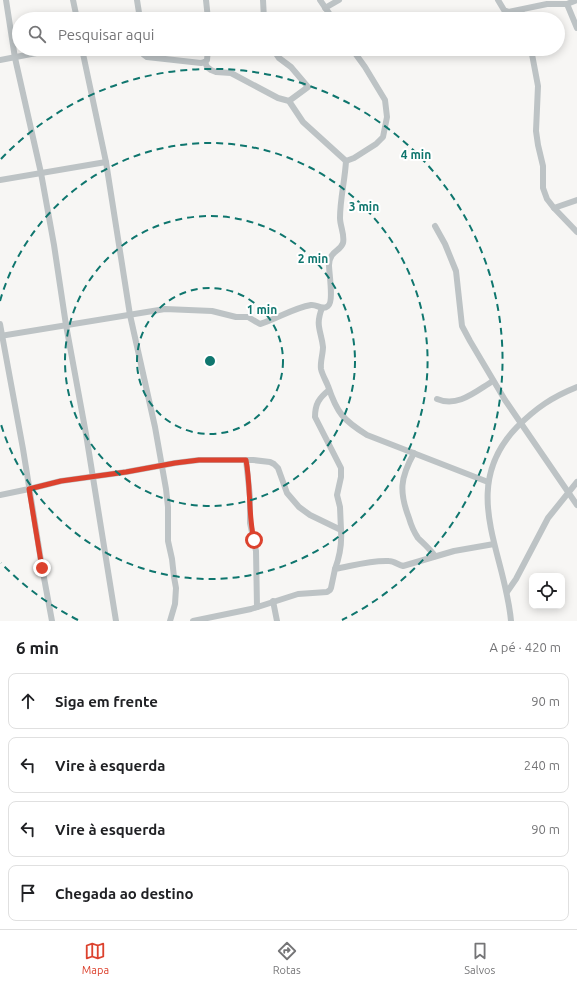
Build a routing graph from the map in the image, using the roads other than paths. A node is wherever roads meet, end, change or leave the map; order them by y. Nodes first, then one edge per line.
1 (6, 0) edge
2 (74, 0) edge
3 (137, 0) edge
4 (206, 0) edge
5 (263, 0) edge
6 (320, 0) edge
7 (339, 0) edge
8 (498, 0) edge
9 (577, 0) edge
10 (567, 4) junction
11 (325, 8) junction
12 (518, 11) joint
13 (76, 12) edge
14 (139, 12) edge
15 (207, 12) edge
16 (264, 12) edge
17 (328, 12) edge
18 (577, 28) edge
19 (12, 39) edge
20 (24, 56) edge
21 (83, 56) edge
22 (146, 56) edge
23 (207, 56) edge
24 (278, 56) edge
25 (357, 56) edge
26 (532, 56) edge
27 (15, 58) junction
28 (0, 60) edge
29 (205, 62) junction
30 (289, 101) junction
31 (346, 161) junction
32 (106, 162) junction
33 (41, 174) junction
34 (0, 180) edge
35 (577, 200) edge
36 (554, 208) junction
37 (435, 226) dead end
38 (577, 232) edge
39 (322, 308) junction
40 (130, 315) junction
41 (0, 324) edge
42 (66, 325) junction
43 (1, 335) edge
44 (494, 381) junction
45 (577, 387) edge
46 (329, 390) junction
47 (437, 399) dead end
48 (522, 423) junction
49 (414, 453) junction
50 (246, 460) junction
51 (162, 466) junction
52 (92, 477) junction
53 (488, 482) junction
54 (577, 482) edge
55 (29, 489) junction
56 (568, 494) junction
57 (0, 495) edge
58 (577, 505) edge
59 (341, 530) junction
60 (494, 544) junction
61 (435, 556) junction
62 (335, 569) junction
63 (507, 592) junction
64 (273, 601) junction
65 (257, 606) junction
66 (52, 621) edge
67 (116, 621) edge
68 (170, 621) edge
69 (193, 621) edge
70 (277, 621) edge
71 (511, 621) edge

1 - 19 street
2 - 13 street
3 - 14 street
4 - 15 street
5 - 16 street
6 - 11 street
7 - 11 street
8 - 12 street
9 - 10 street
10 - 12 street
10 - 18 street
11 - 17 street
20 - 27 street
21 - 32 street
22 - 29 street
23 - 29 street
24 - 30 street
25 - 31 street
26 - 36 street
27 - 28 street
27 - 33 street
29 - 30 street
30 - 31 street
31 - 39 street
32 - 33 street
32 - 40 street
33 - 34 street
33 - 42 street
35 - 36 street
36 - 38 street
37 - 44 street
39 - 40 street
39 - 46 street
40 - 42 street
40 - 51 street
41 - 43 street
42 - 43 street
42 - 52 street
43 - 55 street
44 - 47 street
44 - 48 street
45 - 48 street
46 - 49 street
46 - 59 street
48 - 53 street
48 - 56 street
49 - 53 street
49 - 61 street
50 - 51 street
50 - 59 street
50 - 65 street
51 - 52 street
51 - 68 street
52 - 55 street
52 - 67 street
53 - 60 street
54 - 56 street
55 - 57 street
55 - 66 street
56 - 58 street
56 - 63 street
59 - 62 street
60 - 61 street
60 - 63 street
61 - 62 street
62 - 64 street
63 - 71 street
64 - 65 street
64 - 70 street
65 - 69 street

